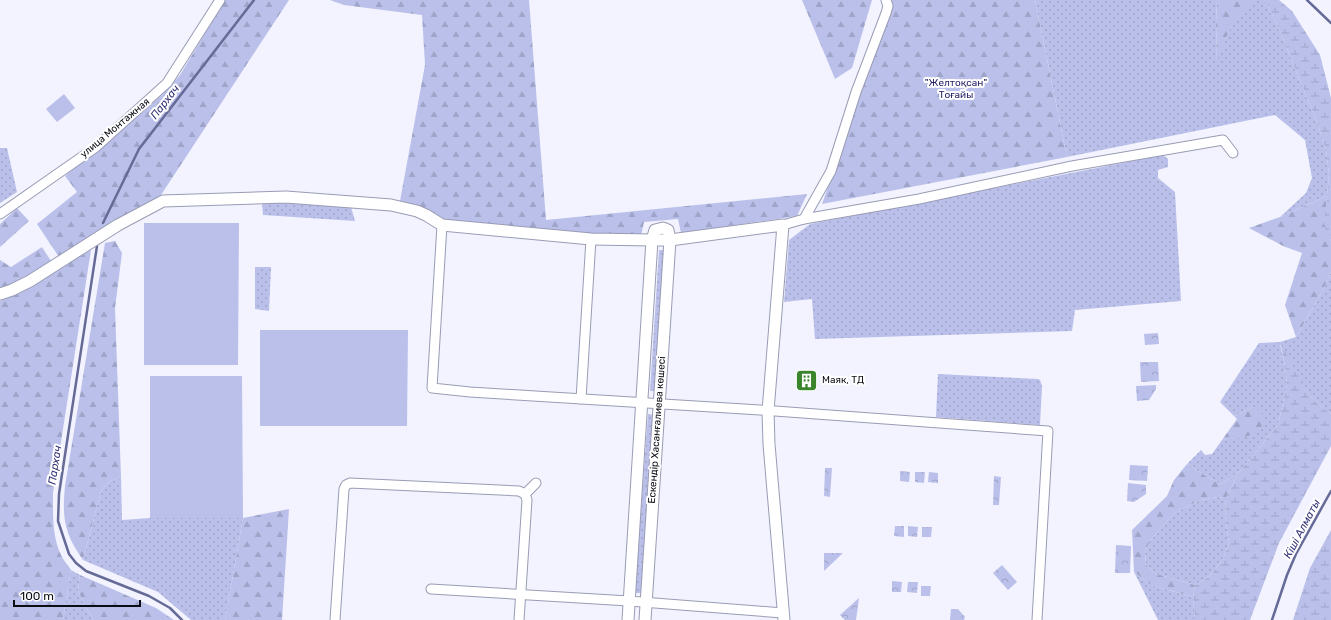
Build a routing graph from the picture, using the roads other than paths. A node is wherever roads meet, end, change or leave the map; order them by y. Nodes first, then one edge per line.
1 (220, 0) edge
2 (886, 0) edge
3 (1233, 153) dead end
4 (0, 214) edge
5 (804, 219) junction
6 (442, 225) junction
7 (783, 225) junction
8 (591, 239) junction
9 (652, 240) junction
10 (670, 240) junction
11 (0, 294) edge
12 (581, 399) junction
13 (642, 403) junction
14 (659, 404) junction
15 (768, 411) junction
16 (536, 483) dead end
17 (525, 494) junction
18 (432, 589) dead end
19 (520, 594) junction
20 (629, 601) junction
21 (646, 603) junction
22 (752, 616) edge
23 (784, 616) edge
24 (335, 620) edge
25 (519, 620) edge
26 (628, 620) edge
27 (645, 620) edge
28 (1037, 620) edge

1 - 4 street, улица Монтажная
2 - 5 street
3 - 5 street
5 - 7 street
6 - 8 street
6 - 11 street
6 - 12 street
7 - 10 street
7 - 15 street
8 - 9 street
8 - 12 street
9 - 10 street
9 - 13 street, Ескендір Хасанғалиева көшесі
10 - 14 street, Ескендір Хасанғалиева көшесі
12 - 13 street
13 - 14 street
13 - 20 street, Ескендір Хасанғалиева көшесі
14 - 15 street
14 - 21 street, Ескендір Хасанғалиева көшесі
15 - 23 street
15 - 28 street
16 - 17 street
17 - 19 street
17 - 24 street
18 - 19 street
19 - 20 street
19 - 25 street
20 - 21 street
20 - 26 street, Ескендір Хасанғалиева көшесі
21 - 22 street
21 - 27 street, Ескендір Хасанғалиева көшесі
22 - 23 street

